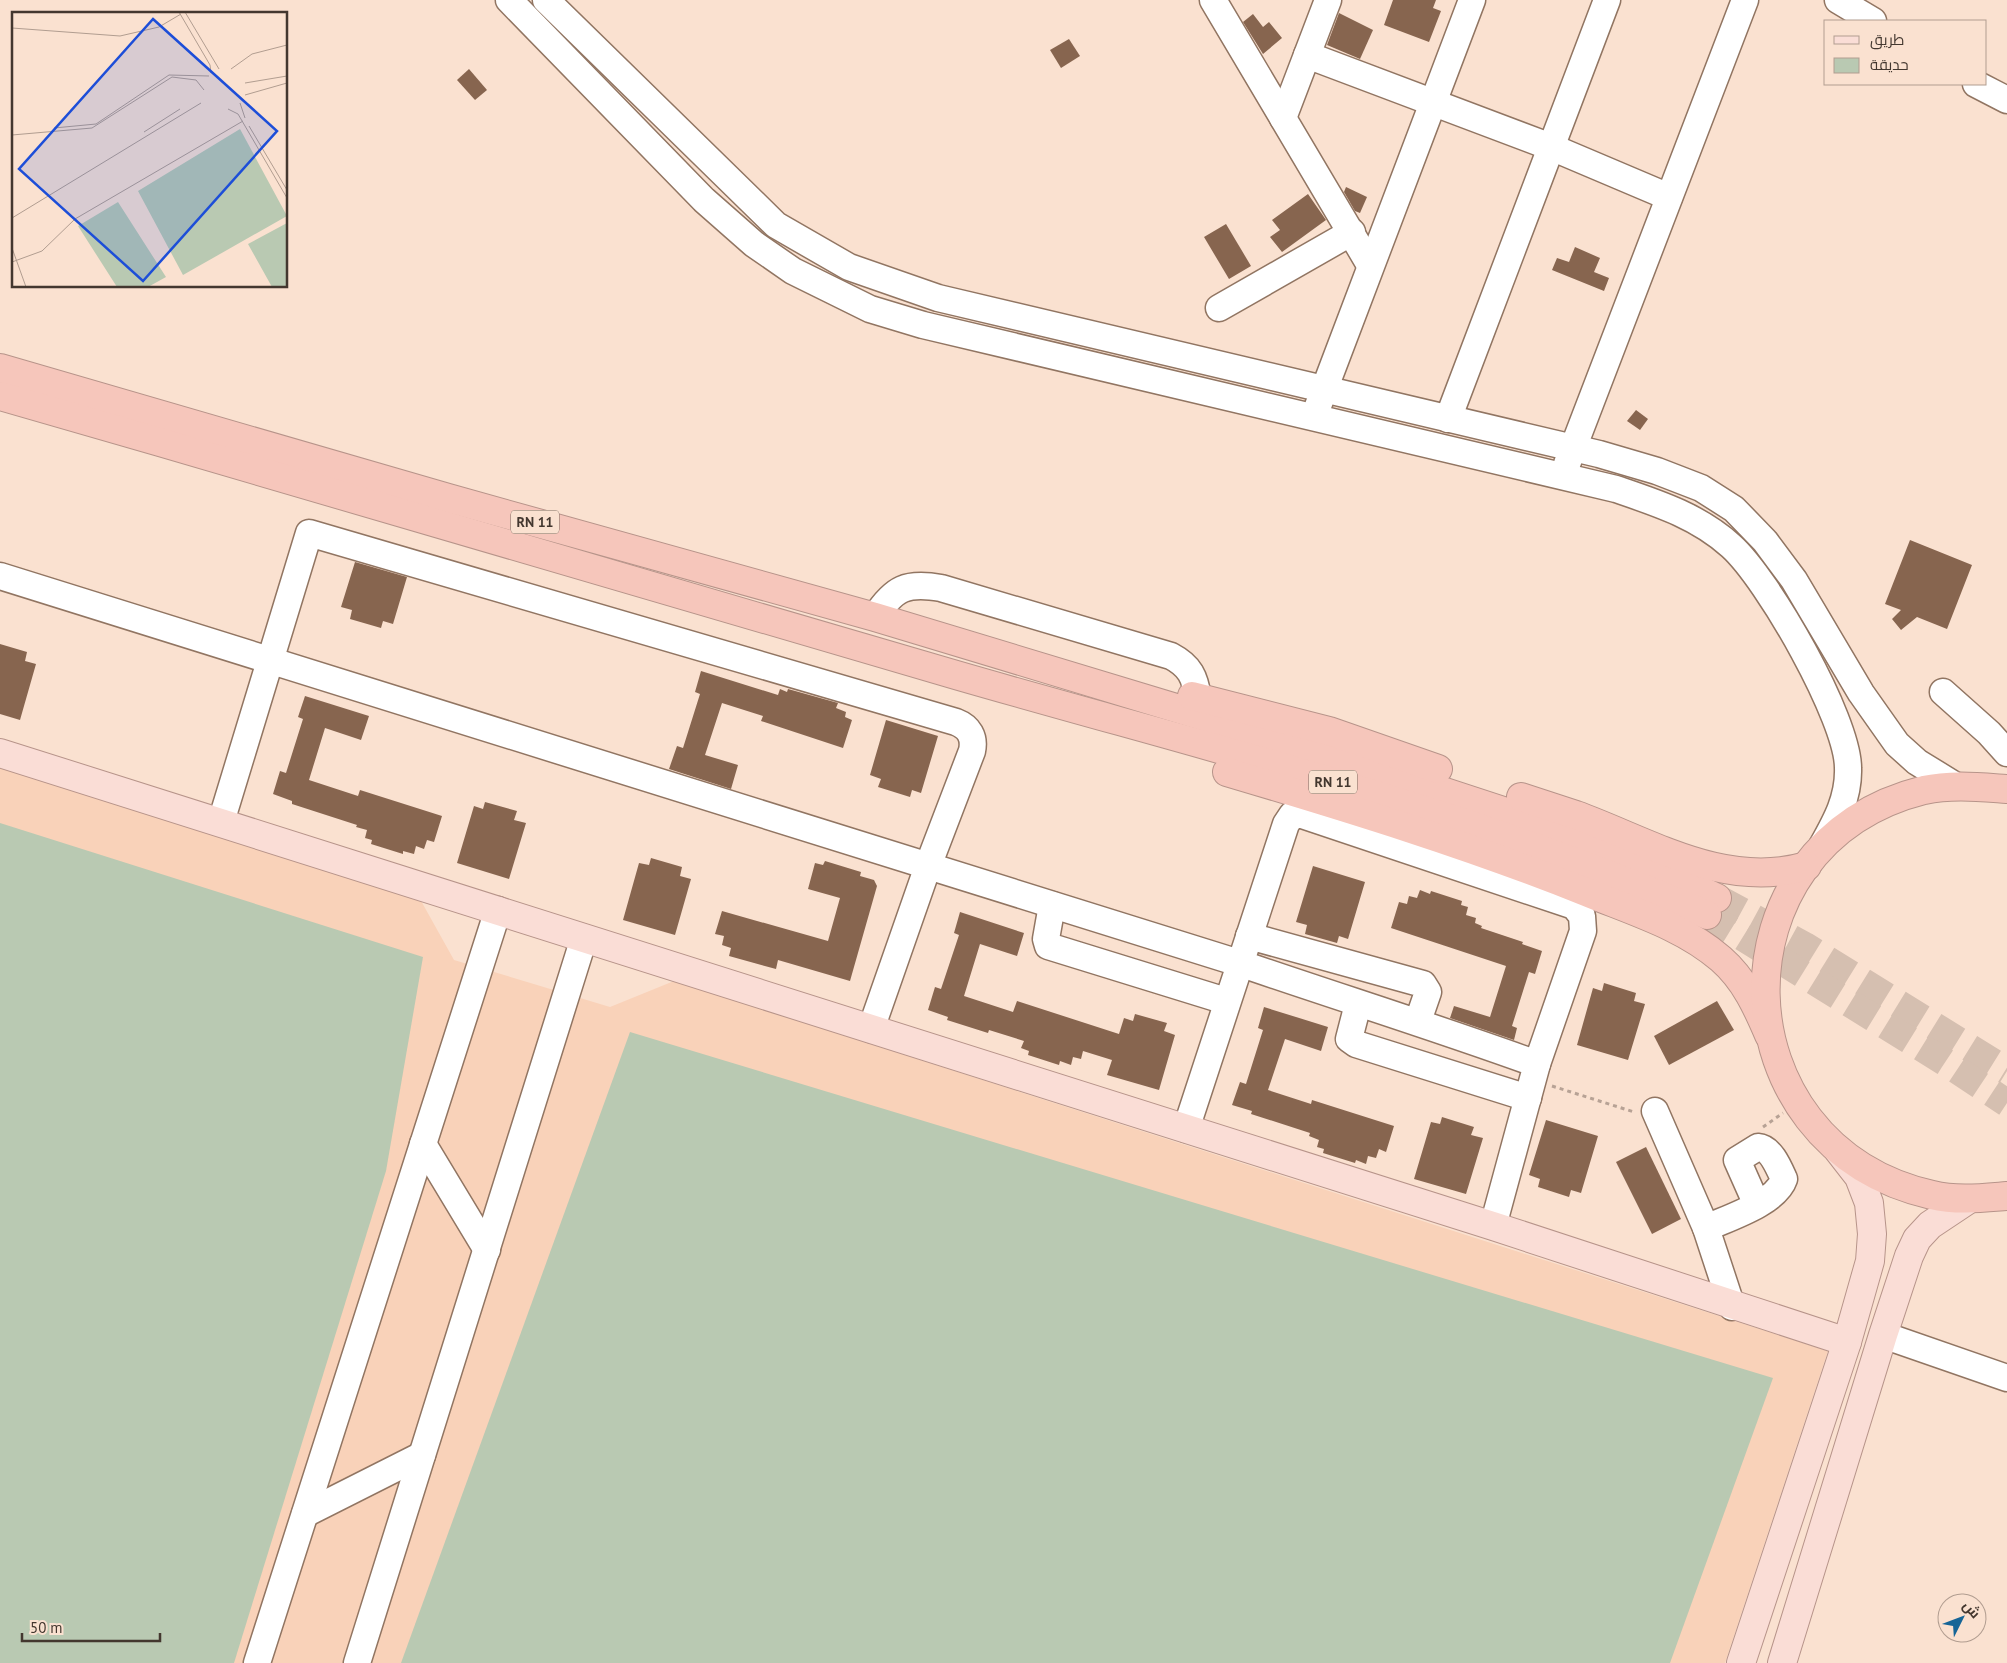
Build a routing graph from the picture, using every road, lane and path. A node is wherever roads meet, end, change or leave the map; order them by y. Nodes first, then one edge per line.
1 (509, 0) edge
2 (546, 0) edge
3 (1213, 0) edge
4 (1328, 0) edge
5 (1472, 0) edge
6 (1607, 0) edge
7 (1745, 0) edge
8 (1838, 0) edge
9 (1871, 20) edge
10 (1307, 55) junction
11 (1978, 85) edge
12 (2007, 100) edge
13 (1433, 101) junction
14 (1283, 118) junction
15 (1551, 146) junction
16 (1670, 197) junction
17 (1352, 232) junction
18 (1370, 265) junction
19 (1219, 308) dead end
20 (0, 368) edge
21 (1323, 389) junction
22 (0, 396) edge
23 (1315, 418) junction
24 (1448, 418) junction
25 (1572, 448) junction
26 (1563, 476) junction
27 (0, 576) edge
28 (875, 617) junction
29 (271, 661) junction
30 (951, 674) junction
31 (1069, 677) junction
32 (1943, 692) dead end
33 (1198, 698) junction
34 (0, 752) edge
35 (2007, 753) edge
36 (2002, 784) edge
37 (1956, 786) junction
38 (221, 822) junction
39 (1813, 858) junction
40 (928, 866) junction
41 (1052, 905) junction
42 (498, 910) junction
43 (1249, 936) junction
44 (584, 938) junction
45 (1238, 963) junction
46 (1226, 1001) junction
47 (1358, 1004) junction
48 (1418, 1021) junction
49 (871, 1029) junction
50 (1769, 1035) junction
51 (1532, 1080) junction
52 (1798, 1103) junction
53 (1655, 1111) joint
54 (1186, 1129) junction
55 (423, 1144) junction
56 (1764, 1147) junction
57 (1837, 1149) junction
58 (2007, 1196) edge
59 (1969, 1199) junction
60 (1757, 1205) junction
61 (1493, 1226) junction
62 (1706, 1228) junction
63 (487, 1250) junction
64 (1732, 1306) junction
65 (1883, 1335) junction
66 (1847, 1342) junction
67 (2004, 1382) edge
68 (422, 1454) junction
69 (305, 1514) junction
70 (257, 1663) edge
71 (357, 1663) edge
72 (1741, 1663) edge
73 (1782, 1663) edge

1 - 23 street
2 - 21 street
3 - 14 street
4 - 10 street
5 - 13 street
6 - 15 street
7 - 16 street
8 - 9 street
10 - 13 street
10 - 14 street
11 - 12 street
13 - 15 street
13 - 18 street
14 - 17 street
15 - 16 street
15 - 24 street
16 - 25 street
17 - 18 street
17 - 19 street
18 - 21 street
20 - 28 highway, RN 11
21 - 23 street
21 - 24 street
22 - 30 highway, RN 11
23 - 26 street
24 - 25 street
25 - 26 street
25 - 37 street
26 - 39 street
27 - 29 street
28 - 31 highway, RN 11
28 - 33 street
29 - 38 street
29 - 40 street
29 - 40 street
30 - 31 highway, RN 11
30 - 50 highway
31 - 33 highway
32 - 35 street
33 - 39 highway
34 - 38 main road
36 - 37 highway
37 - 39 highway
38 - 42 main road
39 - 50 highway
40 - 41 street
40 - 49 street
41 - 45 street
41 - 46 street
42 - 44 main road
42 - 55 street
43 - 45 street
43 - 48 street
43 - 51 street
44 - 49 main road
44 - 63 street
45 - 46 street
45 - 47 street
46 - 54 street
47 - 48 street
47 - 51 street
48 - 51 street
49 - 54 main road
50 - 52 highway
51 - 53 path
51 - 61 street
52 - 56 path
52 - 57 highway
53 - 62 street
54 - 61 main road
55 - 63 street
55 - 69 street
56 - 60 street
56 - 60 street
57 - 59 highway
57 - 66 main road
58 - 59 highway
59 - 65 main road
60 - 62 street
61 - 64 main road
62 - 64 street
63 - 68 street
64 - 66 main road
65 - 67 street
65 - 73 main road
66 - 72 main road
68 - 69 street
68 - 71 street
69 - 70 street

